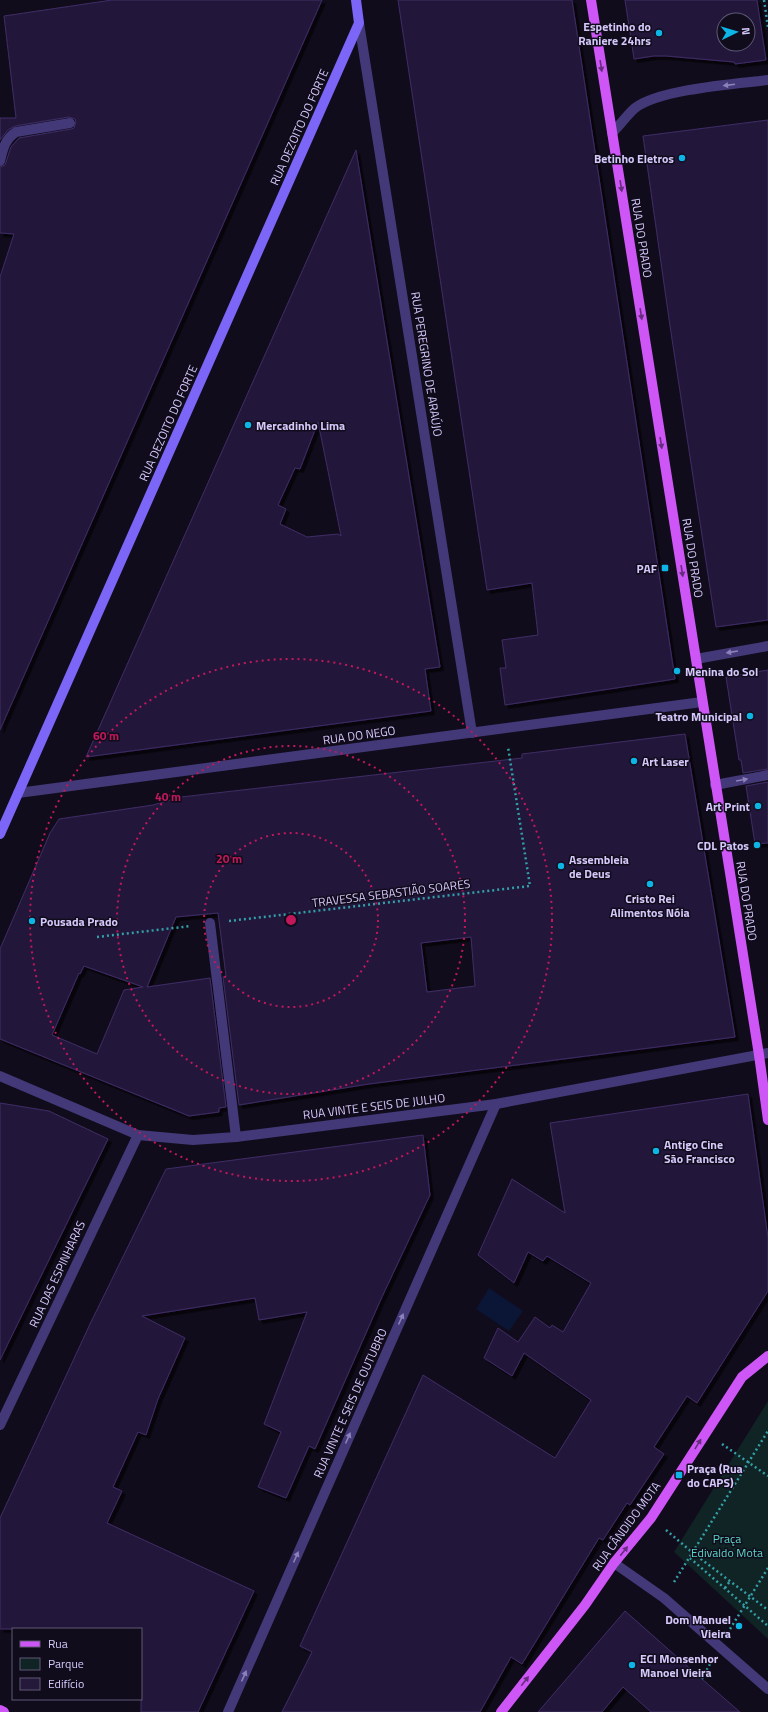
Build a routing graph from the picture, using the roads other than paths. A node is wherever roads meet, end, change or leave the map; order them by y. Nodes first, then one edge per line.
1 (356, 0) edge
2 (591, 0) edge
3 (359, 23) junction
4 (768, 80) edge
5 (70, 124) dead end
6 (612, 133) junction
7 (0, 161) edge
8 (768, 646) edge
9 (696, 659) junction
10 (702, 702) junction
11 (472, 733) junction
12 (768, 775) edge
13 (716, 785) junction
14 (18, 793) junction
15 (0, 834) edge
16 (210, 923) road end
17 (763, 1054) edge
18 (0, 1076) edge
19 (766, 1085) edge
20 (496, 1104) junction
21 (768, 1120) edge
22 (138, 1135) junction
23 (236, 1137) junction
24 (768, 1356) edge
25 (0, 1425) edge
26 (614, 1563) junction
27 (768, 1689) edge
28 (0, 1710) edge
29 (4, 1712) edge
30 (228, 1712) edge
31 (501, 1712) edge

1 - 3 main road, RUA PEREGRINO DE ARAÚJO
2 -> 6 main road, RUA DO PRADO
3 - 11 street, RUA PEREGRINO DE ARAÚJO
3 - 14 main road, RUA DEZOITO DO FORTE
4 -> 6 street
5 - 7 street
6 -> 9 main road, RUA DO PRADO
8 -> 9 street
9 - 10 main road, RUA DO PRADO
10 - 11 street, RUA DO NEGO
10 - 13 main road, RUA DO PRADO
11 - 14 street, RUA DO NEGO
13 -> 12 street
13 - 17 main road, RUA DO PRADO
14 - 15 main road, RUA DEZOITO DO FORTE
16 - 23 street
17 - 19 main road, RUA DO PRADO
17 - 20 street, RUA VINTE E SEIS DE JULHO
18 - 22 street, RUA VINTE E SEIS DE JULHO
19 - 21 main road, RUA DO PRADO
20 - 23 street, RUA VINTE E SEIS DE JULHO
30 -> 20 street, RUA VINTE E SEIS DE OUTUBRO
22 - 23 street, RUA VINTE E SEIS DE JULHO
22 - 25 street, RUA DAS ESPINHARAS
26 -> 24 main road, RUA CÂNDIDO MOTA
26 - 27 street
31 -> 26 main road, RUA CÂNDIDO MOTA
28 - 29 main road

